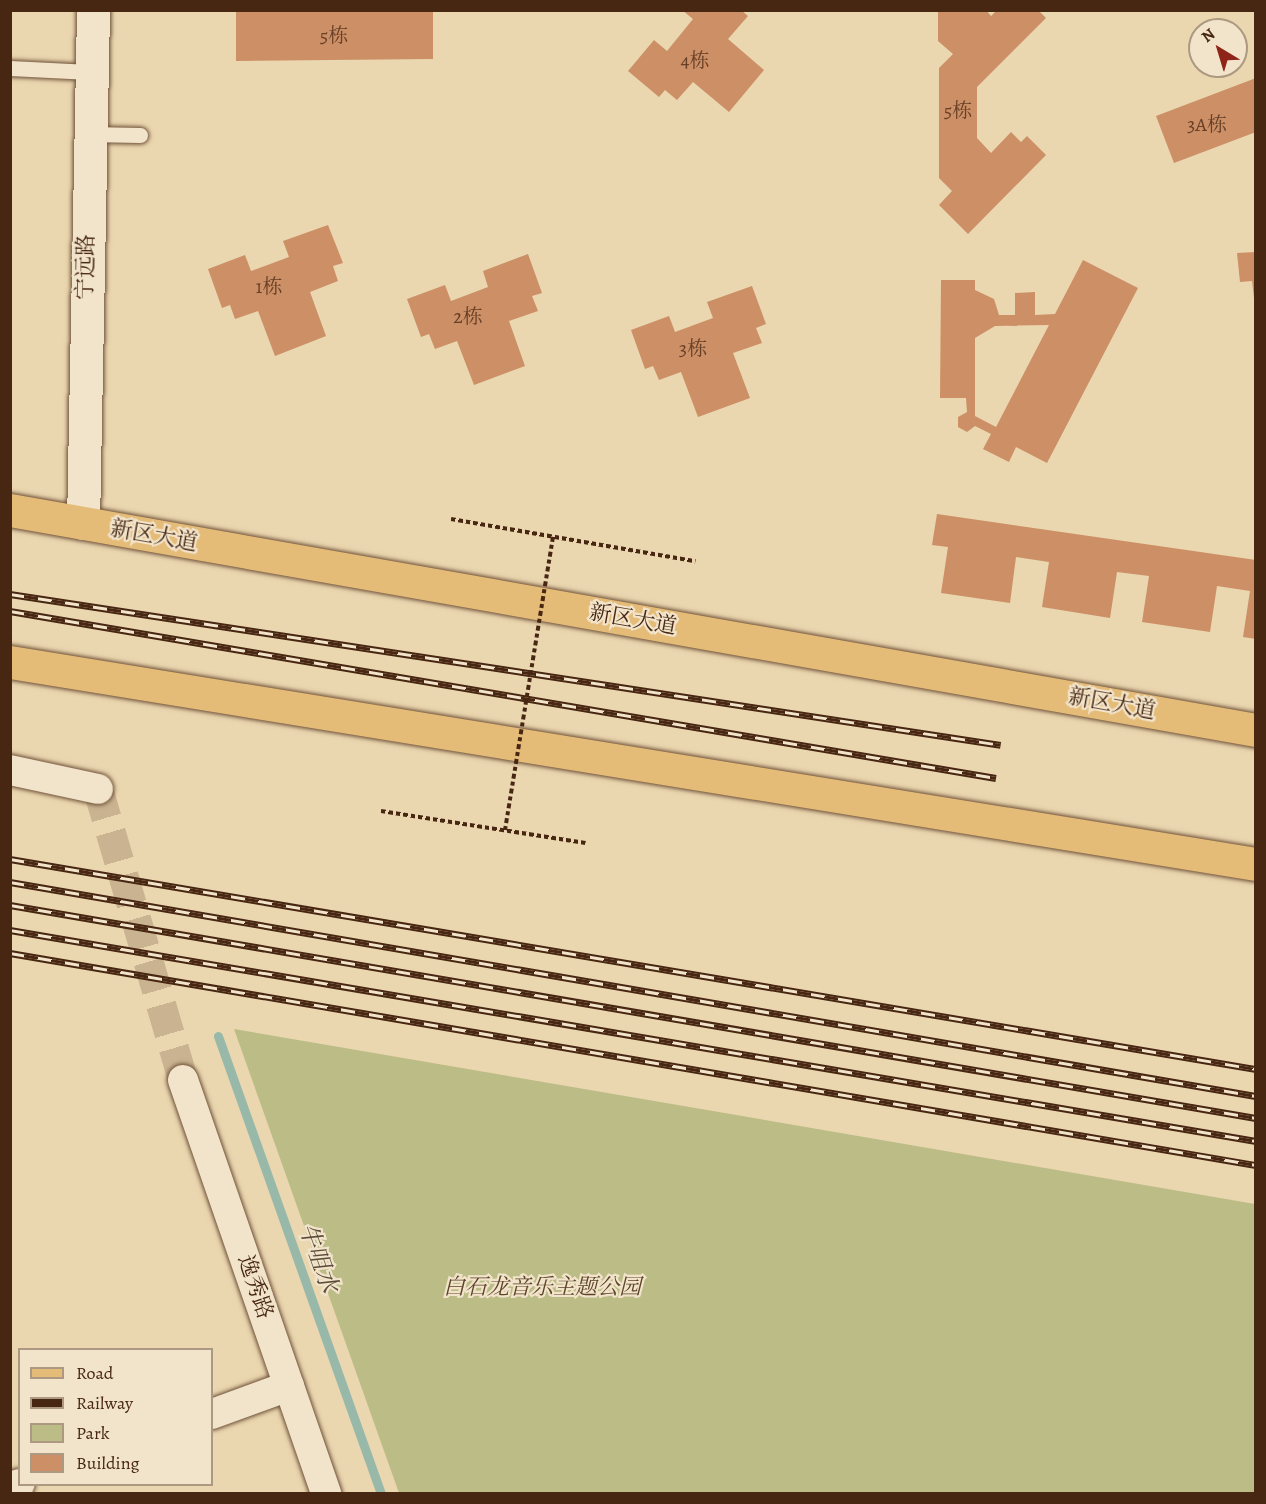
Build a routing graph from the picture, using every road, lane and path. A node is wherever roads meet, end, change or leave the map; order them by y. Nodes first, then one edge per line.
1 (93, 10) edge
2 (10, 68) edge
3 (90, 72) junction
4 (88, 134) junction
5 (140, 135) dead end
6 (10, 510) edge
7 (451, 519) dead end
8 (83, 523) junction
9 (553, 537) junction
10 (695, 561) dead end
11 (10, 662) edge
12 (1256, 730) edge
13 (10, 770) edge
14 (98, 789) dead end
15 (381, 811) dead end
16 (505, 830) junction
17 (586, 843) dead end
18 (1256, 864) edge
19 (183, 1080) tunnel mouth
20 (289, 1386) junction
21 (213, 1414) edge
22 (326, 1494) edge

1 - 3 street, 宁远路
2 - 3 lane
3 - 4 street, 宁远路
4 - 5 lane
4 - 8 street, 宁远路
6 - 8 main road, 新区大道
7 - 9 path
8 - 12 main road, 新区大道
9 - 10 path
9 - 16 path, bridge
11 - 18 main road
13 - 14 street
15 - 16 path
16 - 17 path
19 - 20 street, 逸秀路
20 - 21 street
20 - 22 street, 逸秀路

